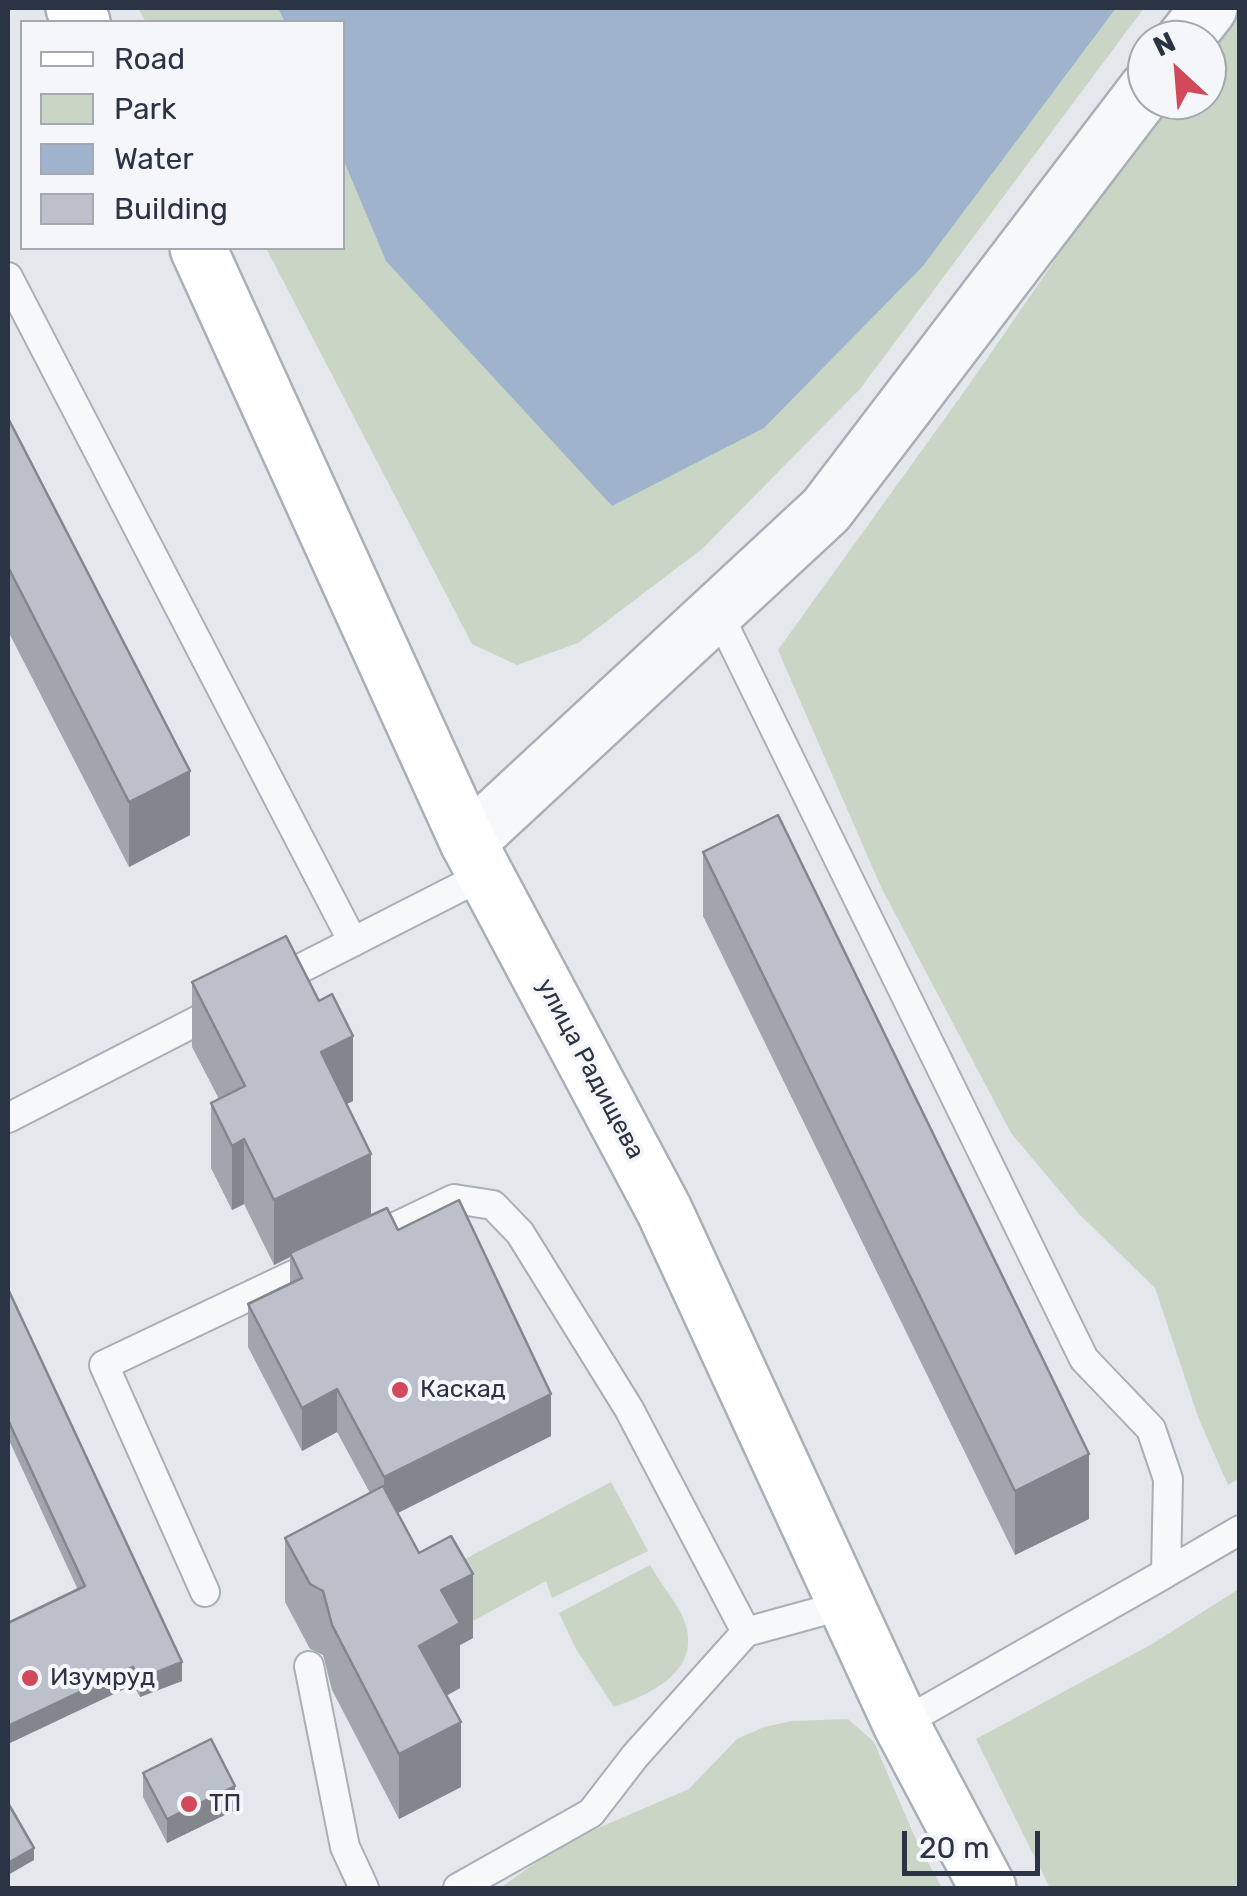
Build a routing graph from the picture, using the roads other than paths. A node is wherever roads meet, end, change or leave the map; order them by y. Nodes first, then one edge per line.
1 (1127, 114) edge
2 (199, 250) edge
3 (8, 277) edge
4 (717, 611) junction
5 (476, 858) junction
6 (353, 942) junction
7 (8, 1118) edge
8 (1240, 1530) edge
9 (1166, 1574) junction
10 (206, 1592) dead end
11 (848, 1604) junction
12 (746, 1632) junction
13 (309, 1666) dead end
14 (901, 1724) junction
15 (364, 1888) edge
16 (458, 1888) edge
17 (988, 1888) edge

1 - 4 street
2 - 5 street, улица Радищева
3 - 6 lane
4 - 5 street
4 - 9 lane
5 - 6 lane
5 - 11 street, улица Радищева
6 - 7 lane
8 - 9 lane
9 - 14 lane
10 - 12 lane
11 - 12 lane
11 - 14 street, улица Радищева
12 - 16 lane
13 - 15 lane
14 - 17 street, улица Радищева

